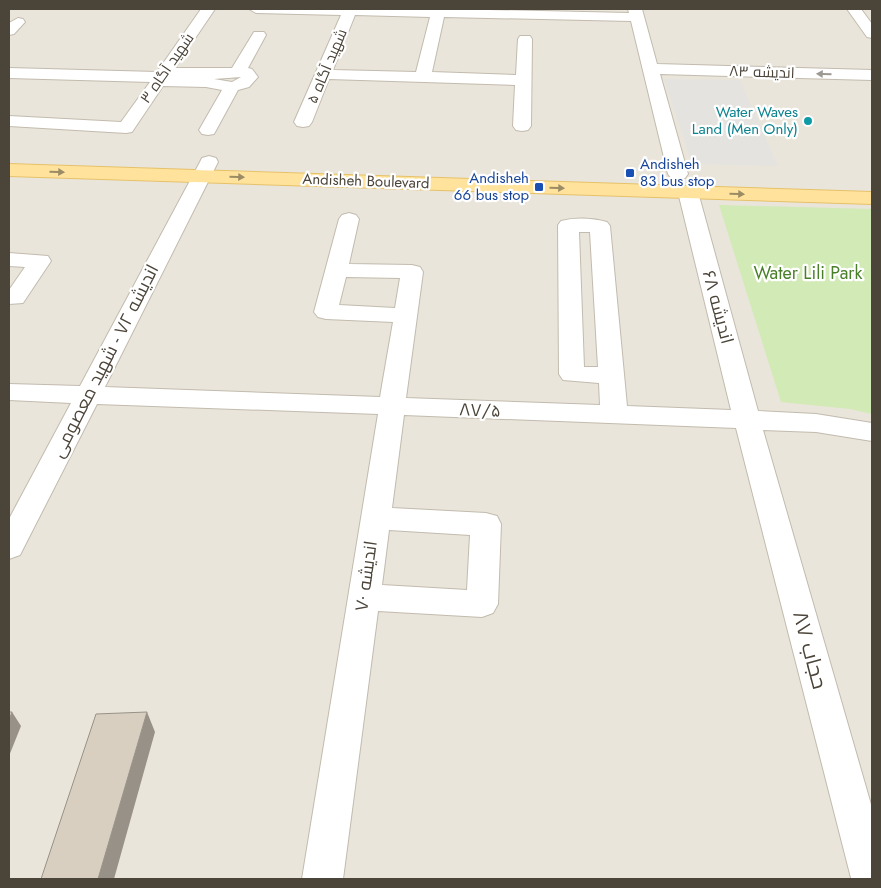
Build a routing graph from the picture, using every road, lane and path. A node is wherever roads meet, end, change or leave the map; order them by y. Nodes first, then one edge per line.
1 (208, 9) edge
2 (256, 9) edge
3 (854, 9) edge
4 (350, 11) junction
5 (439, 11) edge
6 (637, 13) edge
7 (872, 34) edge
8 (258, 35) dead end
9 (525, 39) dead end
10 (651, 69) junction
11 (9, 73) edge
12 (323, 74) junction
13 (872, 75) edge
14 (161, 77) junction
15 (423, 77) junction
16 (235, 79) junction
17 (523, 80) junction
18 (9, 122) edge
19 (303, 122) dead end
20 (522, 126) dead end
21 (208, 130) dead end
22 (9, 156) edge
23 (205, 169) junction
24 (9, 170) edge
25 (756, 176) dead end
26 (683, 183) junction
27 (872, 198) edge
28 (349, 219) dead end
29 (9, 260) edge
30 (337, 270) junction
31 (9, 298) edge
32 (405, 315) junction
33 (611, 376) junction
34 (9, 392) edge
35 (87, 396) junction
36 (391, 407) junction
37 (614, 414) junction
38 (748, 421) junction
39 (872, 432) edge
40 (374, 518) junction
41 (9, 547) edge
42 (363, 597) junction
43 (872, 878) edge
44 (322, 879) edge

1 - 14 street, شهید آگاه ۳
2 - 4 street
3 - 7 street
4 - 5 street
4 - 12 street, شهید آگاه ۵
5 - 6 street
5 - 15 street
6 - 10 street
8 - 16 street
9 - 17 street
13 -> 10 street, اندیشه ۸۳
10 - 26 street
11 - 14 street
12 - 15 street
12 - 19 street, شهید آگاه ۵
14 - 16 street
14 - 18 street, شهید آگاه ۳
15 - 17 street
16 - 21 street
17 - 20 street
22 - 23 main road, Andisheh Boulevard
24 -> 23 main road, Andisheh Boulevard
23 - 26 main road, Andisheh Boulevard
23 - 35 street, اندیشه ۷۲ - شهید معصومی
25 - 26 main road, Andisheh Boulevard
26 -> 27 main road, Andisheh Boulevard
26 - 38 street, اندیشه ۶۸
28 - 30 street
29 - 31 street
30 - 32 street, اندیشه ۷۰
30 - 32 street
32 - 36 street, اندیشه ۷۰
33 - 33 street
33 - 37 street
34 - 35 street, ۸۷/۵
35 - 36 street, ۸۷/۵
35 - 41 street, اندیشه ۷۲ - شهید معصومی
36 - 37 street, ۸۷/۵
36 - 40 street, اندیشه ۷۰
37 - 38 street, ۸۷/۵
38 - 39 street, ۸۷/۵
38 - 43 street, حجاب ۸۷
40 - 42 street, اندیشه ۷۰
40 - 42 street
42 - 44 street, اندیشه ۷۰

